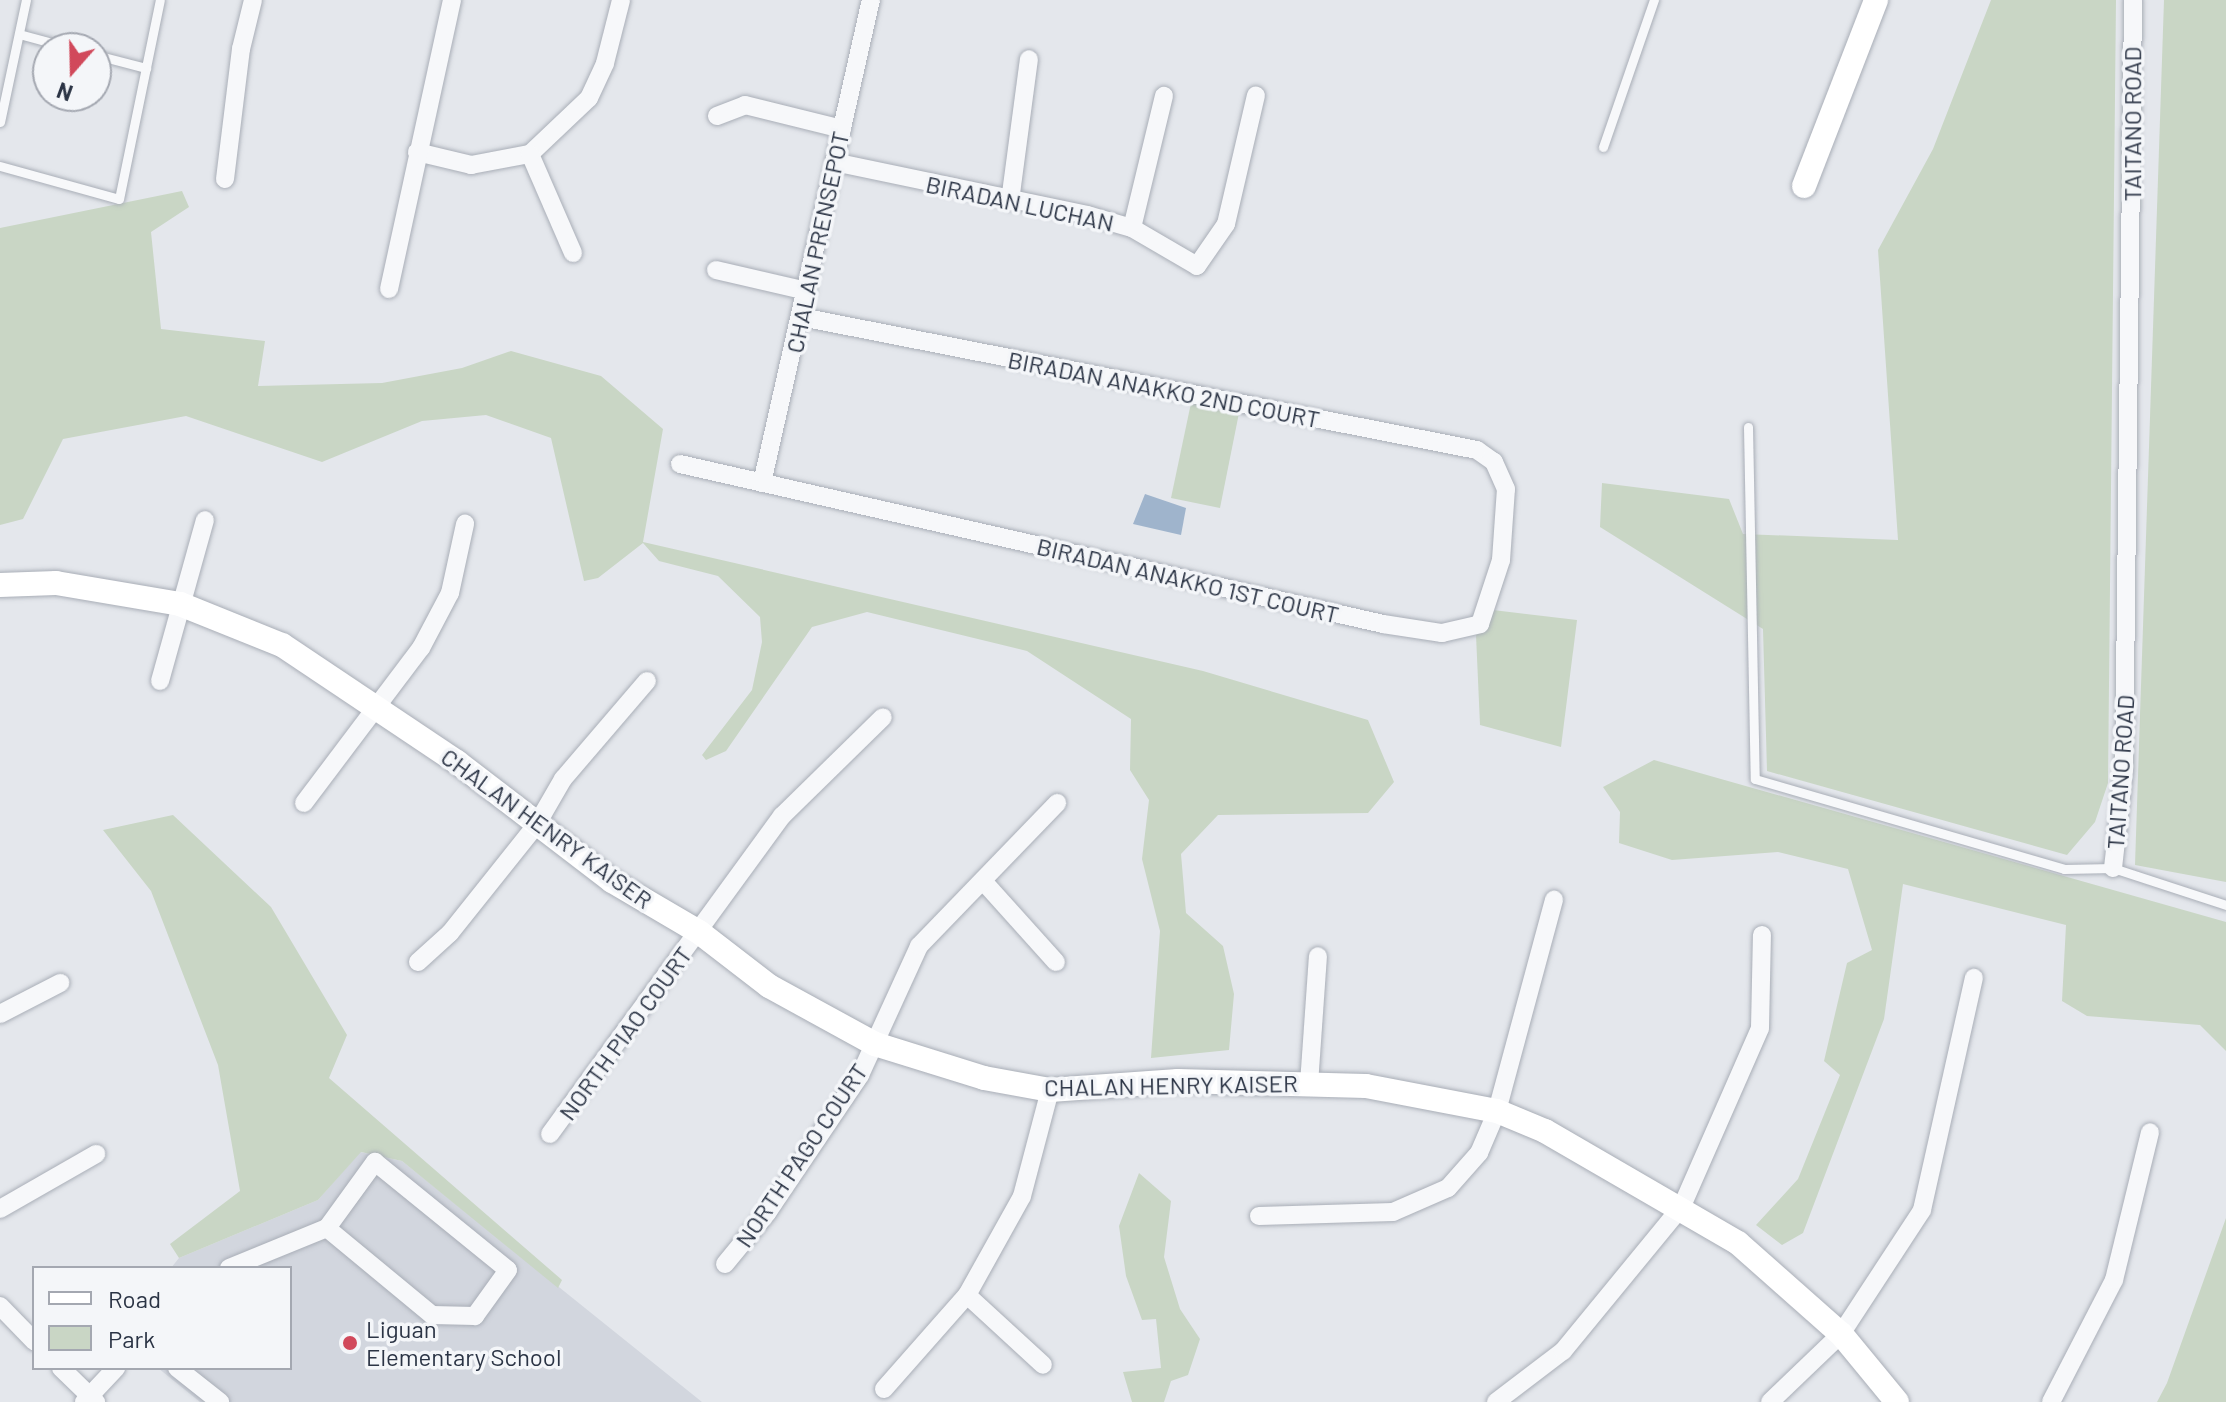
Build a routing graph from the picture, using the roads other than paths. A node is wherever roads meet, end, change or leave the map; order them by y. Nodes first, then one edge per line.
1 (26, 0) edge
2 (160, 0) edge
3 (253, 0) edge
4 (452, 0) edge
5 (621, 0) edge
6 (871, 0) edge
7 (1654, 0) edge
8 (1876, 0) edge
9 (2133, 0) edge
10 (19, 34) junction
11 (32, 38) edge
12 (112, 59) edge
13 (1029, 59) dead end
14 (146, 68) junction
15 (1256, 95) dead end
16 (1164, 96) dead end
17 (717, 116) dead end
18 (0, 122) edge
19 (842, 129) junction
20 (1603, 147) dead end
21 (417, 152) junction
22 (530, 154) junction
23 (834, 162) junction
24 (0, 166) edge
25 (225, 179) dead end
26 (1804, 186) dead end
27 (1010, 201) junction
28 (1132, 228) junction
29 (573, 253) dead end
30 (716, 270) dead end
31 (389, 289) dead end
32 (807, 291) junction
33 (801, 317) junction
34 (1748, 427) dead end
35 (680, 464) dead end
36 (762, 483) junction
37 (1506, 489) joint
38 (205, 520) dead end
39 (465, 524) dead end
40 (0, 585) edge
41 (180, 604) junction
42 (160, 681) dead end
43 (647, 681) dead end
44 (378, 707) junction
45 (883, 717) dead end
46 (304, 803) dead end
47 (1057, 803) dead end
48 (537, 824) junction
49 (2113, 868) junction
50 (983, 881) junction
51 (1554, 900) dead end
52 (2226, 905) edge
53 (699, 932) junction
54 (1762, 935) dead end
55 (1318, 956) dead end
56 (418, 962) dead end
57 (1056, 962) dead end
58 (1974, 978) dead end
59 (60, 983) dead end
60 (0, 1014) edge
61 (875, 1044) junction
62 (1309, 1084) junction
63 (1050, 1090) junction
64 (1497, 1111) junction
65 (2150, 1132) dead end
66 (550, 1134) dead end
67 (96, 1154) dead end
68 (1682, 1206) junction
69 (0, 1209) edge
70 (1259, 1216) dead end
71 (327, 1228) junction
72 (725, 1264) dead end
73 (234, 1266) edge
74 (967, 1295) junction
75 (0, 1306) edge
76 (1841, 1334) junction
77 (32, 1339) edge
78 (1043, 1365) dead end
79 (63, 1370) edge
80 (114, 1370) edge
81 (180, 1370) edge
82 (884, 1389) dead end
83 (90, 1400) edge
84 (220, 1402) edge
85 (1496, 1402) edge
86 (1770, 1402) edge
87 (1897, 1402) edge
88 (2051, 1402) edge

1 - 10 lane
2 - 14 lane
3 - 25 street
4 - 21 street
5 - 22 street
6 - 19 street, CHALAN PRENSEPOT
7 - 20 lane
8 - 26 street
9 - 49 street, TAITANO ROAD
10 - 11 lane
10 - 18 lane
12 - 14 lane
13 - 27 street
14 - 24 lane
15 - 28 street, BIRADAN LUCHAN
16 - 28 street
17 - 19 street
19 - 23 street, CHALAN PRENSEPOT
21 - 22 street
21 - 31 street
22 - 29 street
23 - 27 street, BIRADAN LUCHAN
23 - 32 street, CHALAN PRENSEPOT
27 - 28 street, BIRADAN LUCHAN
30 - 32 street
32 - 33 street, CHALAN PRENSEPOT
33 - 36 street, CHALAN PRENSEPOT
33 - 37 street, BIRADAN ANAKKO 2ND COURT
34 - 49 lane, TAITANO ROAD
35 - 36 street
36 - 37 street, BIRADAN ANAKKO 1ST COURT
38 - 41 street
39 - 44 street
40 - 41 street, CHALAN HENRY KAISER
41 - 42 street
41 - 44 street, CHALAN HENRY KAISER
43 - 48 street
44 - 46 street
44 - 48 street, CHALAN HENRY KAISER
45 - 53 street, NORTH PIAO COURT
47 - 50 street, NORTH PAGO COURT
48 - 53 street, CHALAN HENRY KAISER
48 - 56 street
49 - 52 lane
50 - 57 street
50 - 61 street, NORTH PAGO COURT
51 - 64 street
53 - 61 street, CHALAN HENRY KAISER
53 - 66 street, NORTH PIAO COURT
54 - 68 street
55 - 62 street
58 - 76 street
59 - 60 street
61 - 63 street, CHALAN HENRY KAISER
61 - 72 street, NORTH PAGO COURT
62 - 63 street, CHALAN HENRY KAISER
62 - 64 street, CHALAN HENRY KAISER
63 - 74 street
64 - 68 street, CHALAN HENRY KAISER
64 - 70 street
65 - 88 street
67 - 69 street
68 - 76 street, CHALAN HENRY KAISER
68 - 85 street
71 - 71 street
71 - 73 street
74 - 78 street
74 - 82 street
75 - 77 street
76 - 86 street
76 - 87 street, CHALAN HENRY KAISER
79 - 83 street
80 - 83 street
81 - 84 street

